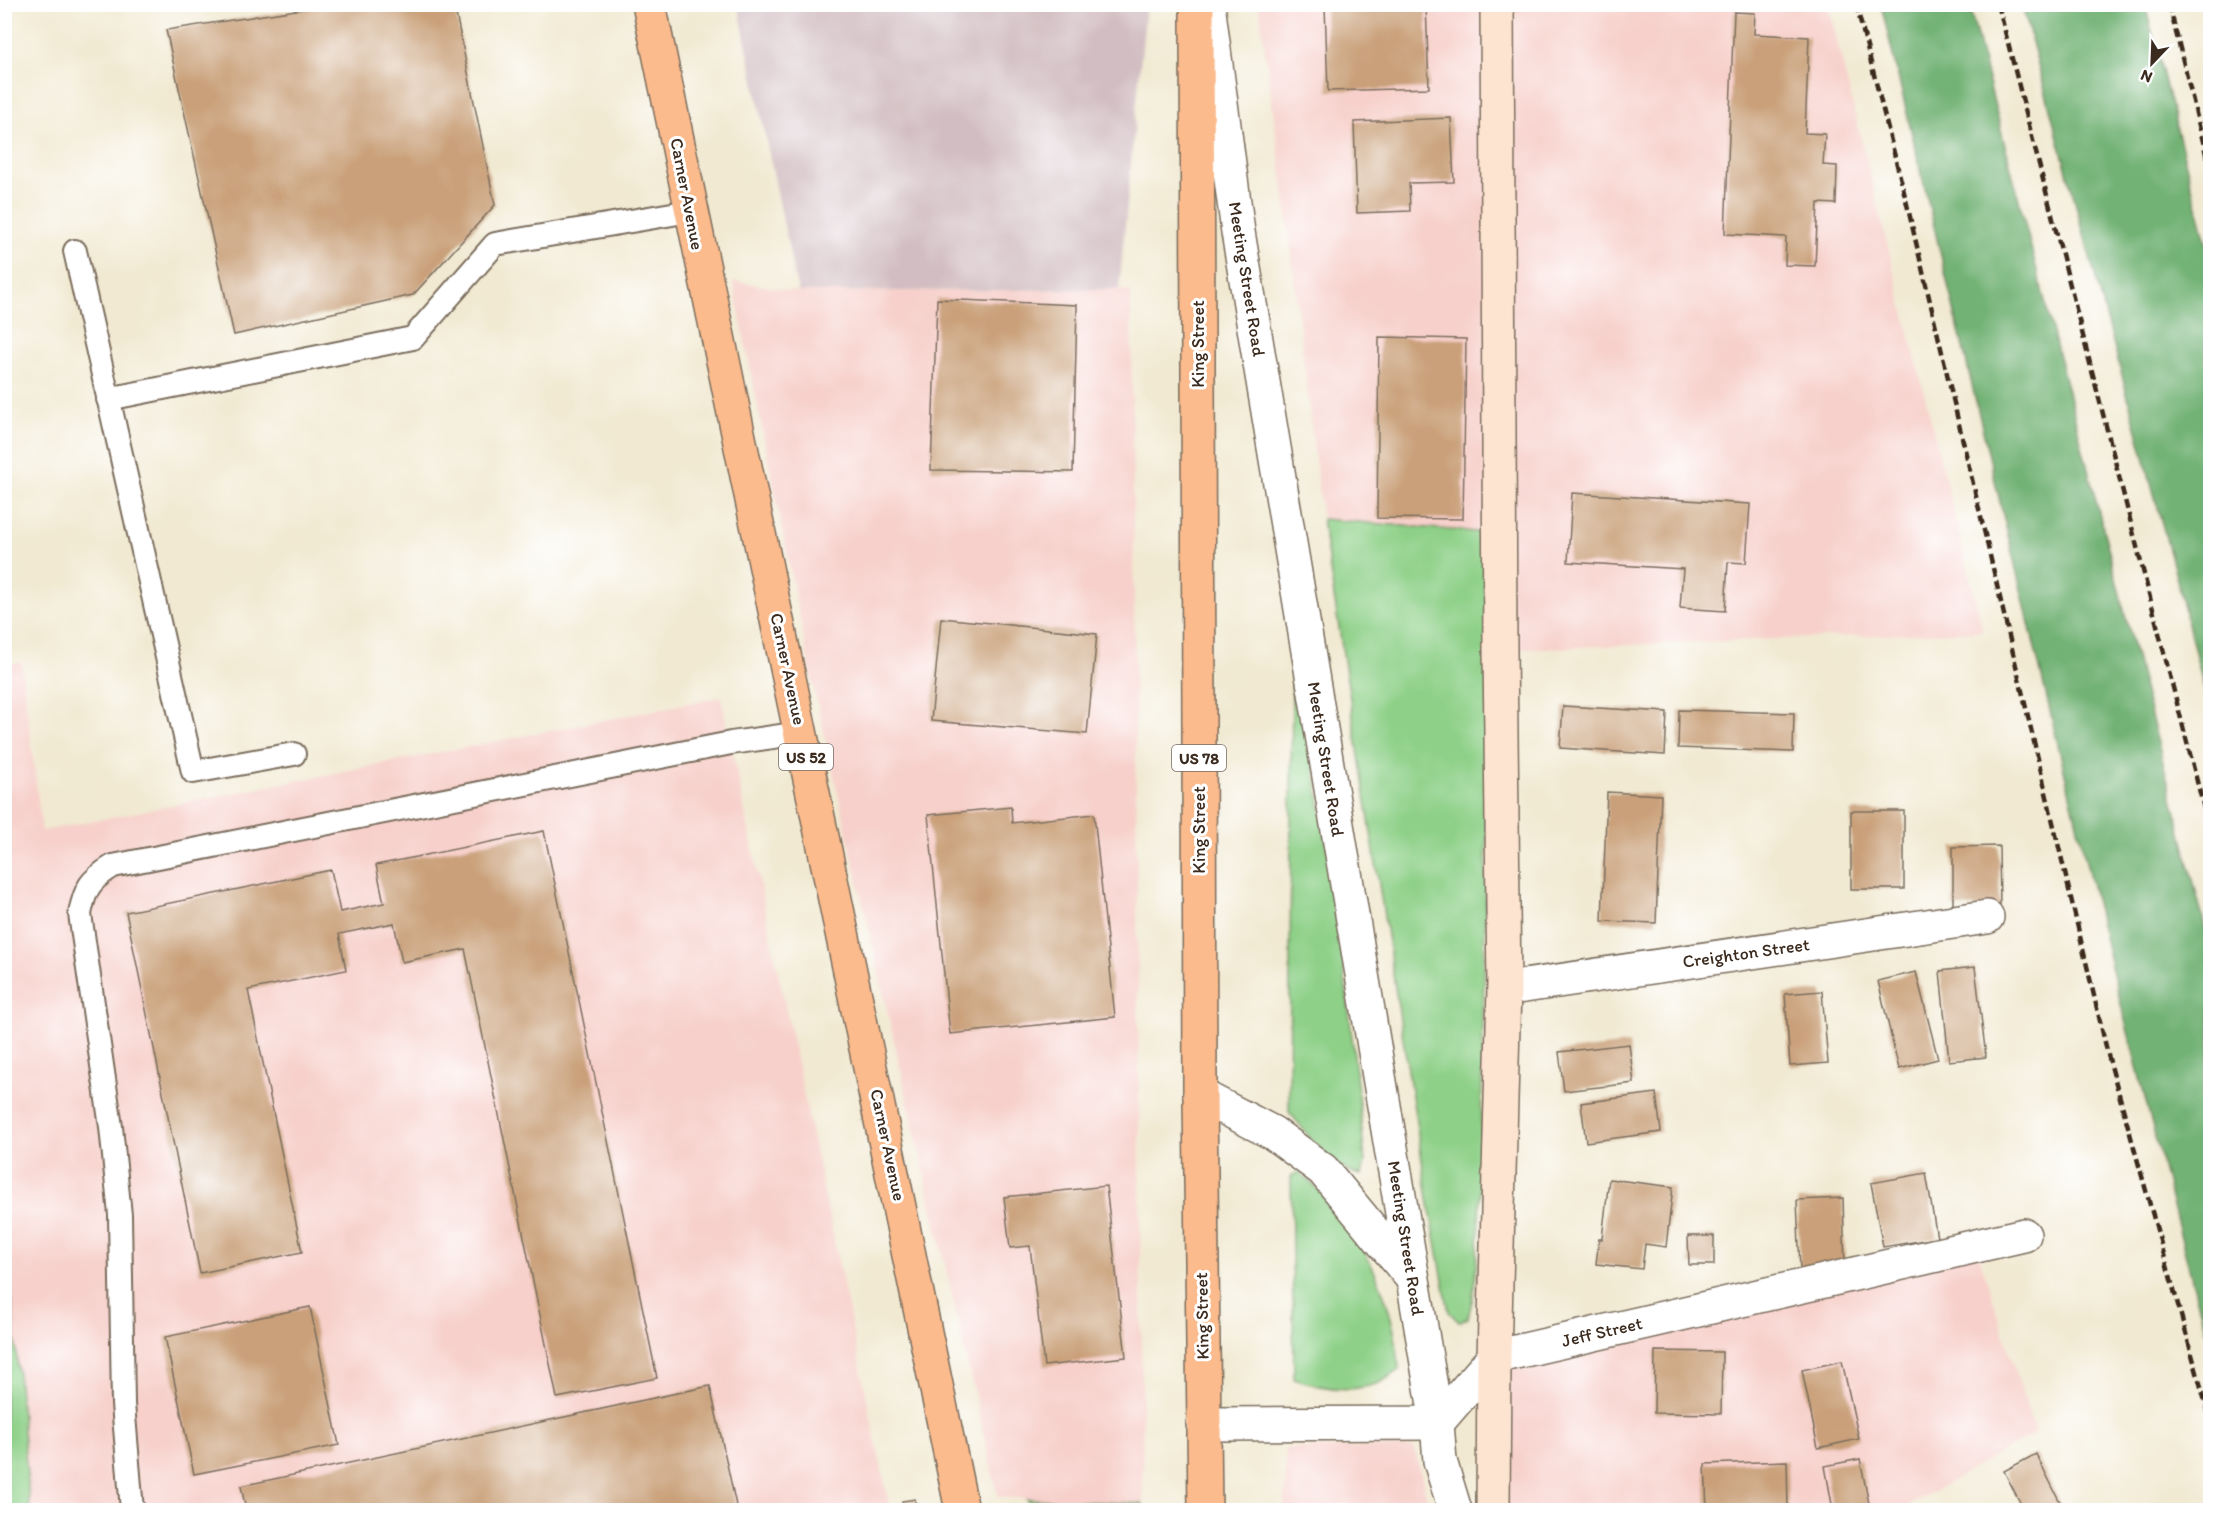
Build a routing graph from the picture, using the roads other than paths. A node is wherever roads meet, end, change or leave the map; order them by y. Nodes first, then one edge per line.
1 (649, 4) edge
2 (1197, 4) edge
3 (1208, 4) edge
4 (1497, 4) edge
5 (690, 211) junction
6 (75, 251) dead end
7 (108, 399) junction
8 (801, 733) junction
9 (294, 754) dead end
10 (1988, 917) dead end
11 (1504, 989) junction
12 (1200, 1095) junction
13 (2024, 1235) dead end
14 (1412, 1278) junction
15 (1494, 1356) junction
16 (1437, 1423) junction
17 (1203, 1424) junction
18 (132, 1510) edge
19 (962, 1510) edge
20 (1204, 1510) edge
21 (1455, 1510) edge
22 (1493, 1510) edge

1 - 5 main road, Carner Avenue / US 52
2 - 12 main road, King Street / US 78
3 - 14 street, Meeting Street Road
4 - 11 street
5 - 7 lane
5 - 8 main road, Carner Avenue / US 52
6 - 7 lane
7 - 9 lane
8 - 18 lane
8 - 19 main road, Carner Avenue / US 52
10 - 11 street, Creighton Street
11 - 15 street
12 - 14 street
12 - 17 main road, King Street / US 78
13 - 15 street, Jeff Street
14 - 16 street, Meeting Street Road
15 - 16 street
15 - 22 street
16 - 17 street
16 - 21 street, Meeting Street Road
17 - 20 main road, King Street / US 78

